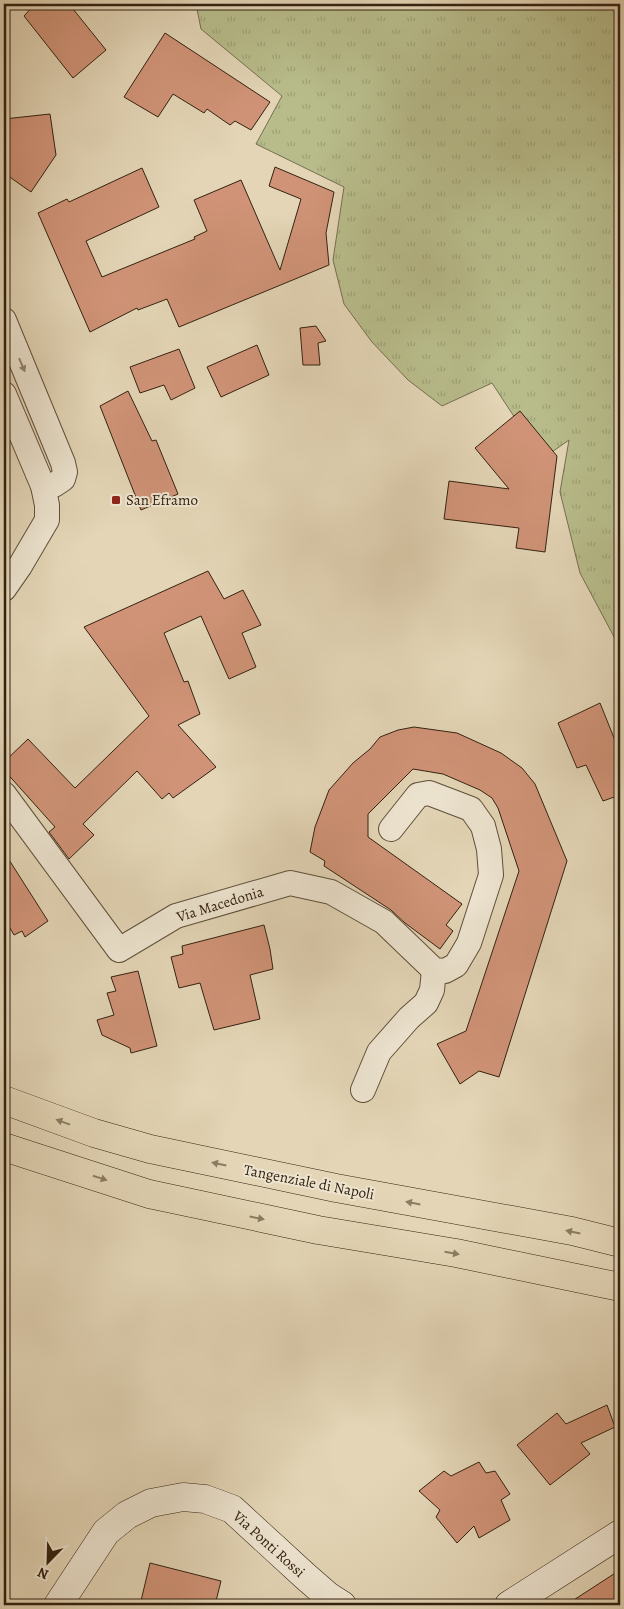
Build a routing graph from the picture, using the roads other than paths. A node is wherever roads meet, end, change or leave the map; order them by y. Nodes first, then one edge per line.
1 (4, 320) edge
2 (4, 394) edge
3 (43, 486) junction
4 (4, 589) edge
5 (4, 794) edge
6 (391, 829) dead end
7 (434, 970) junction
8 (363, 1090) dead end
9 (4, 1100) edge
10 (4, 1147) edge
11 (620, 1243) edge
12 (620, 1287) edge
13 (620, 1534) edge
14 (58, 1605) edge
15 (342, 1605) edge
16 (509, 1605) edge

1 -> 3 street
2 - 3 street
3 - 4 street
5 - 7 street, Via Macedonia
6 - 7 street
7 - 8 street
11 -> 9 highway, Tangenziale di Napoli
10 -> 12 highway
13 - 16 street
14 - 15 street, Via Ponti Rossi

